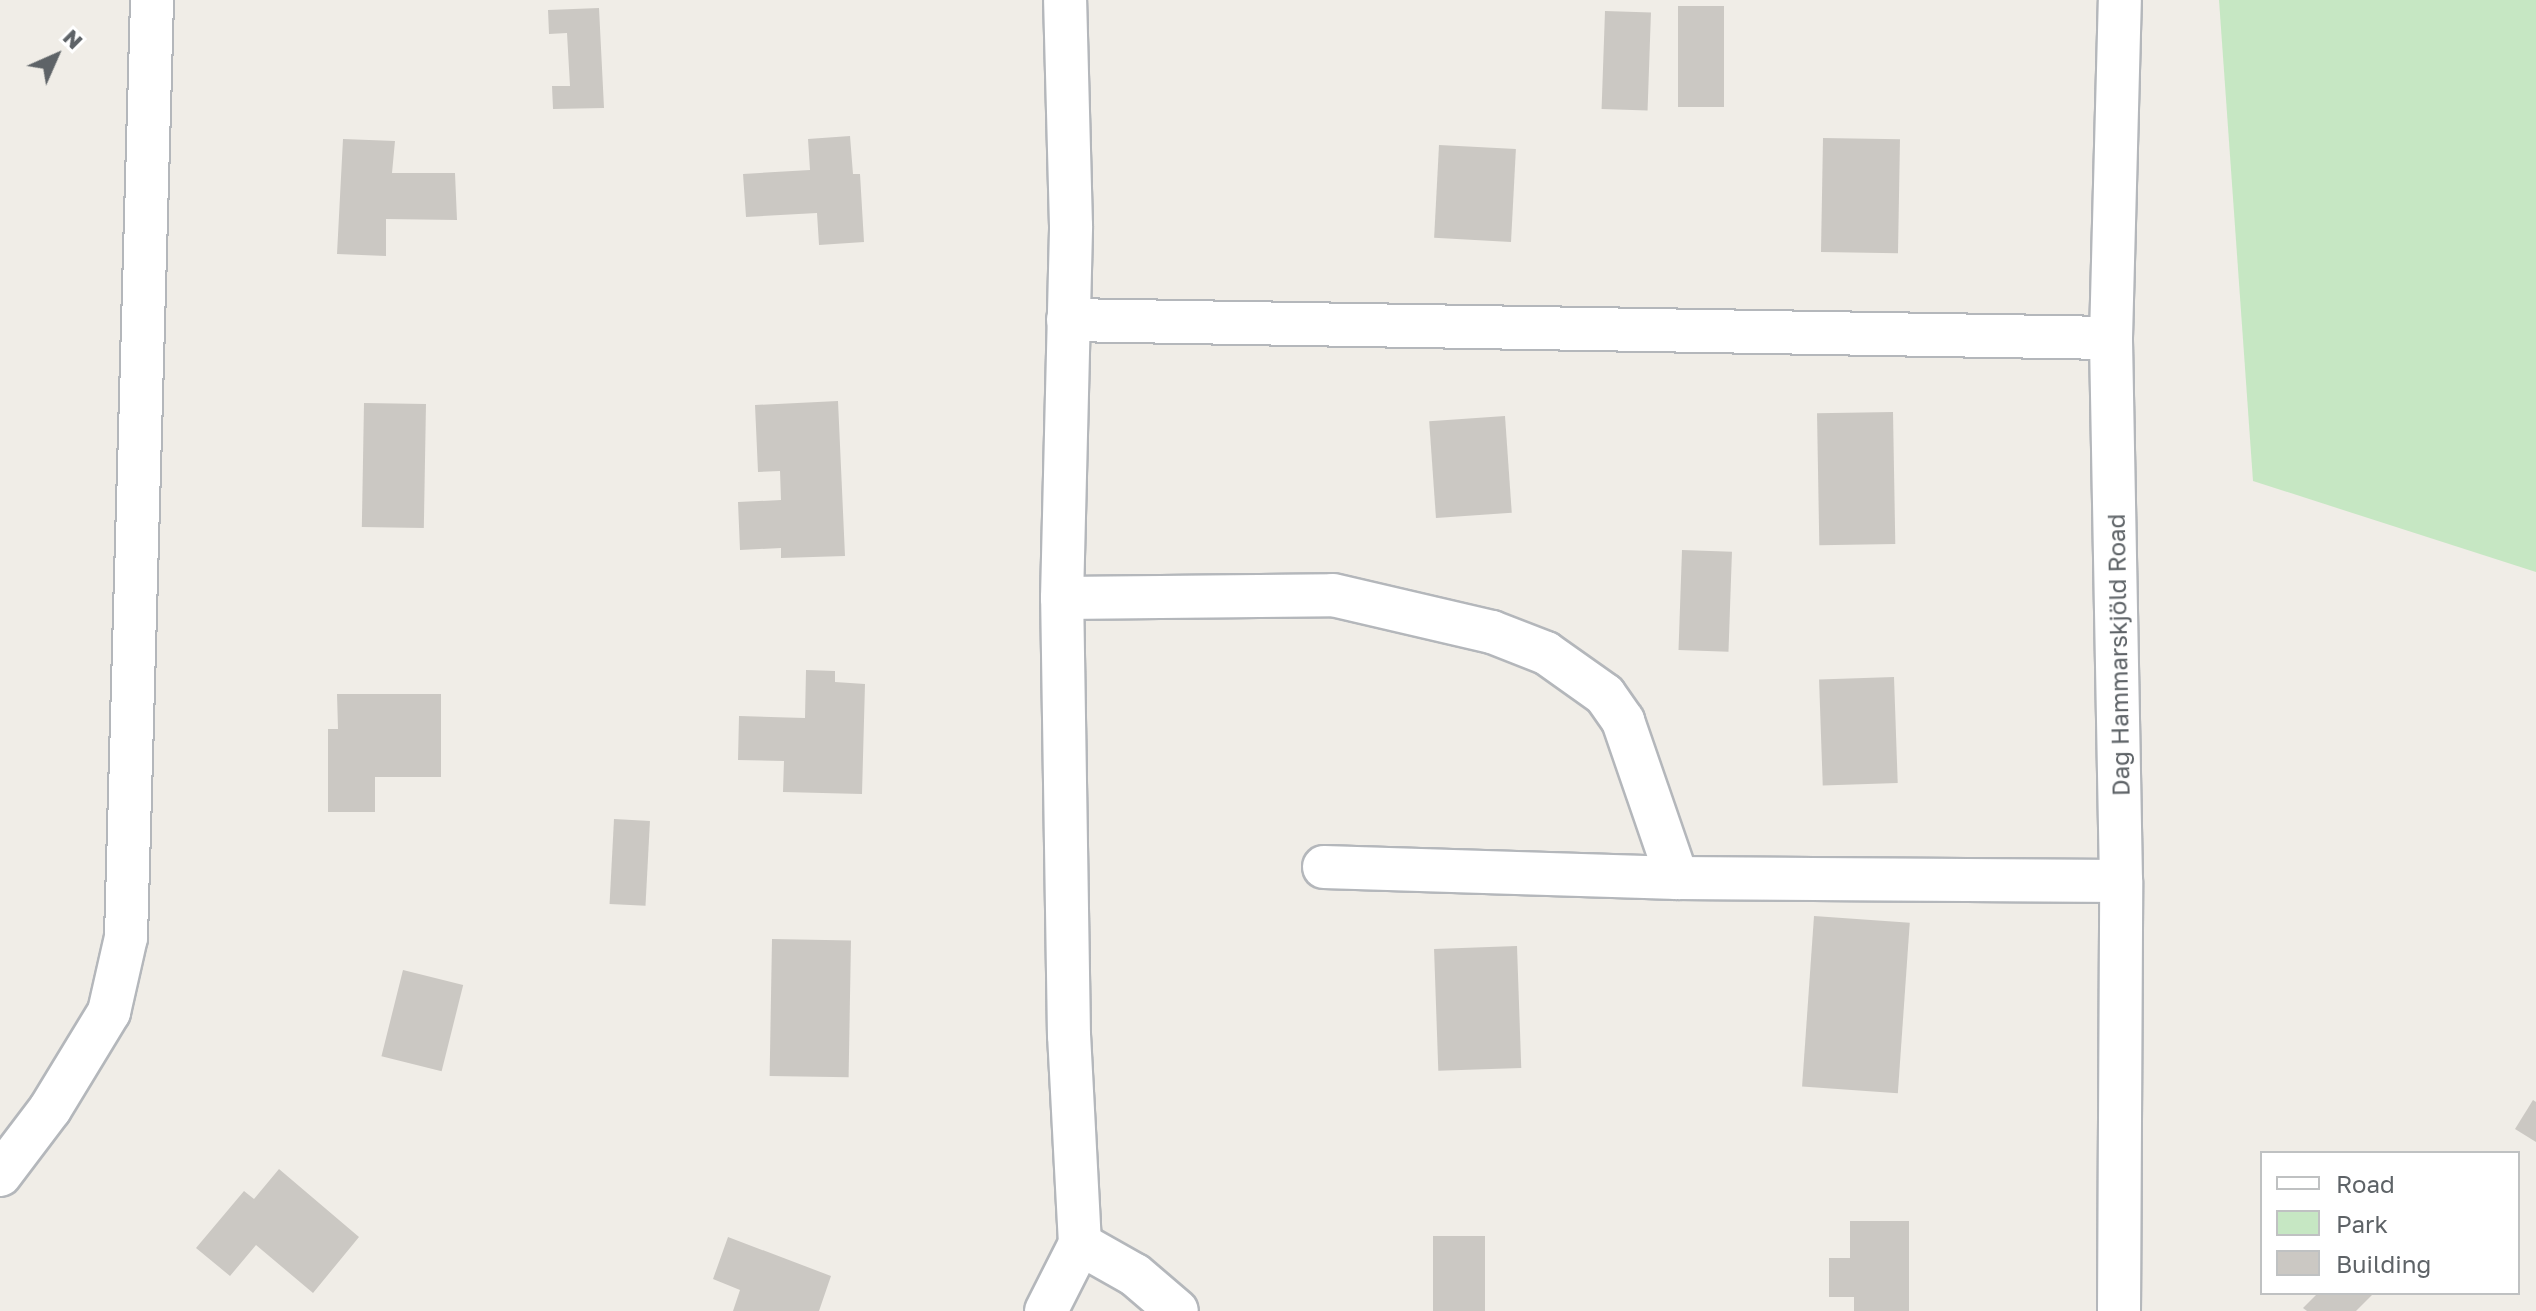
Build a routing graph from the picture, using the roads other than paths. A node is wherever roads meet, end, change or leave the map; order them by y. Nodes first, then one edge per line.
1 (152, 0) edge
2 (1065, 0) edge
3 (2120, 0) edge
4 (1068, 320) junction
5 (2111, 338) junction
6 (1062, 598) junction
7 (1324, 867) dead end
8 (1677, 878) junction
9 (2121, 881) junction
10 (0, 1175) edge
11 (1080, 1244) junction
12 (1046, 1311) edge
13 (1177, 1311) edge
14 (2119, 1311) edge

1 - 10 street
2 - 4 street
3 - 5 street, Dag Hammarskjöld Road
4 - 5 street
4 - 6 street
5 - 9 street, Dag Hammarskjöld Road
6 - 8 street
6 - 11 street
7 - 8 street
8 - 9 street
9 - 14 street, Dag Hammarskjöld Road
11 - 12 street
11 - 13 street

